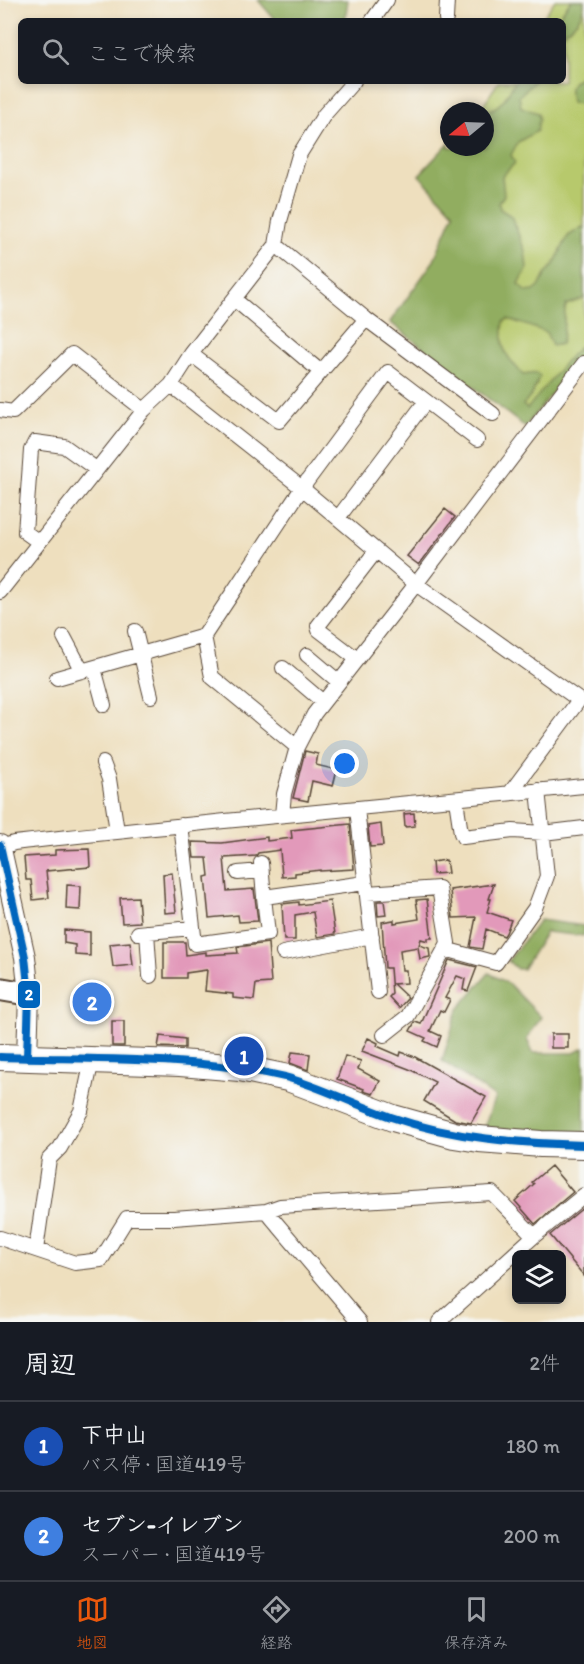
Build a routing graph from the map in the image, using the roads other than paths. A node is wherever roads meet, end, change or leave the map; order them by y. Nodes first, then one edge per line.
1 (387, 0) edge
2 (450, 3) edge
3 (374, 18) edge
4 (446, 18) edge
5 (351, 84) edge
6 (276, 245) junction
7 (234, 299) junction
8 (366, 319) junction
9 (191, 354) junction
10 (584, 363) edge
11 (321, 372) junction
12 (171, 385) junction
13 (426, 401) junction
14 (0, 410) edge
15 (144, 410) junction
16 (493, 414) dead end
17 (477, 440) dead end
18 (96, 469) junction
19 (302, 488) junction
20 (338, 518) junction
21 (39, 542) junction
22 (376, 551) junction
23 (416, 584) junction
24 (0, 592) edge
25 (135, 631) dead end
26 (204, 636) junction
27 (64, 637) dead end
28 (141, 654) junction
29 (307, 655) dead end
30 (357, 659) junction
31 (283, 668) dead end
32 (88, 669) junction
33 (57, 678) dead end
34 (339, 682) junction
35 (151, 696) dead end
36 (323, 702) junction
37 (104, 705) dead end
38 (297, 747) junction
39 (103, 763) dead end
40 (584, 786) edge
41 (538, 790) junction
42 (510, 793) junction
43 (456, 800) junction
44 (357, 809) junction
45 (282, 815) junction
46 (181, 825) junction
47 (584, 828) edge
48 (117, 831) junction
49 (543, 833) junction
50 (0, 846) edge
51 (238, 873) dead end
52 (366, 888) junction
53 (264, 897) junction
54 (192, 928) junction
55 (372, 936) junction
56 (445, 950) junction
57 (283, 953) dead end
58 (150, 976) dead end
59 (0, 989) edge
60 (378, 992) dead end
61 (29, 994) junction
62 (384, 1035) dead end
63 (0, 1057) edge
64 (27, 1057) junction
65 (93, 1060) junction
66 (584, 1144) edge
67 (584, 1194) edge
68 (266, 1211) junction
69 (534, 1236) junction
70 (0, 1238) edge
71 (36, 1250) junction
72 (360, 1322) edge
73 (439, 1322) edge

1 - 3 street
2 - 4 street
5 - 6 street
6 - 7 street
6 - 8 street
7 - 9 street
7 - 11 street
8 - 11 street
8 - 16 street
9 - 11 street
9 - 12 street
10 - 23 street
12 - 15 street
12 - 19 street
13 - 17 street
13 - 19 street
13 - 20 street
14 - 15 street
15 - 18 street
18 - 21 street
18 - 21 street
19 - 20 street
19 - 26 street
20 - 22 street
21 - 24 street
22 - 23 street
22 - 30 street
23 - 30 street
23 - 42 street
25 - 28 street
26 - 28 street
26 - 38 street
27 - 32 street
28 - 32 street
28 - 35 street
29 - 34 street
30 - 34 street
31 - 36 street
32 - 33 street
32 - 37 street
34 - 36 street
36 - 38 street
38 - 45 street
39 - 48 street
40 - 41 street
41 - 42 street
41 - 49 street
42 - 43 street
43 - 44 street
43 - 49 street
44 - 45 street
44 - 52 street
45 - 46 street
46 - 48 street
46 - 54 street
47 - 49 street
48 - 50 street
49 - 56 street
50 - 61 street
51 - 53 street
52 - 53 street
52 - 55 street
52 - 56 street
53 - 54 street
54 - 58 street
55 - 57 street
55 - 60 street
56 - 62 street
59 - 61 main road
61 - 64 street
63 - 64 highway
64 - 65 highway
65 - 66 highway
65 - 71 street
67 - 69 street
68 - 69 street
68 - 71 street
68 - 72 street
69 - 73 street
70 - 71 street

